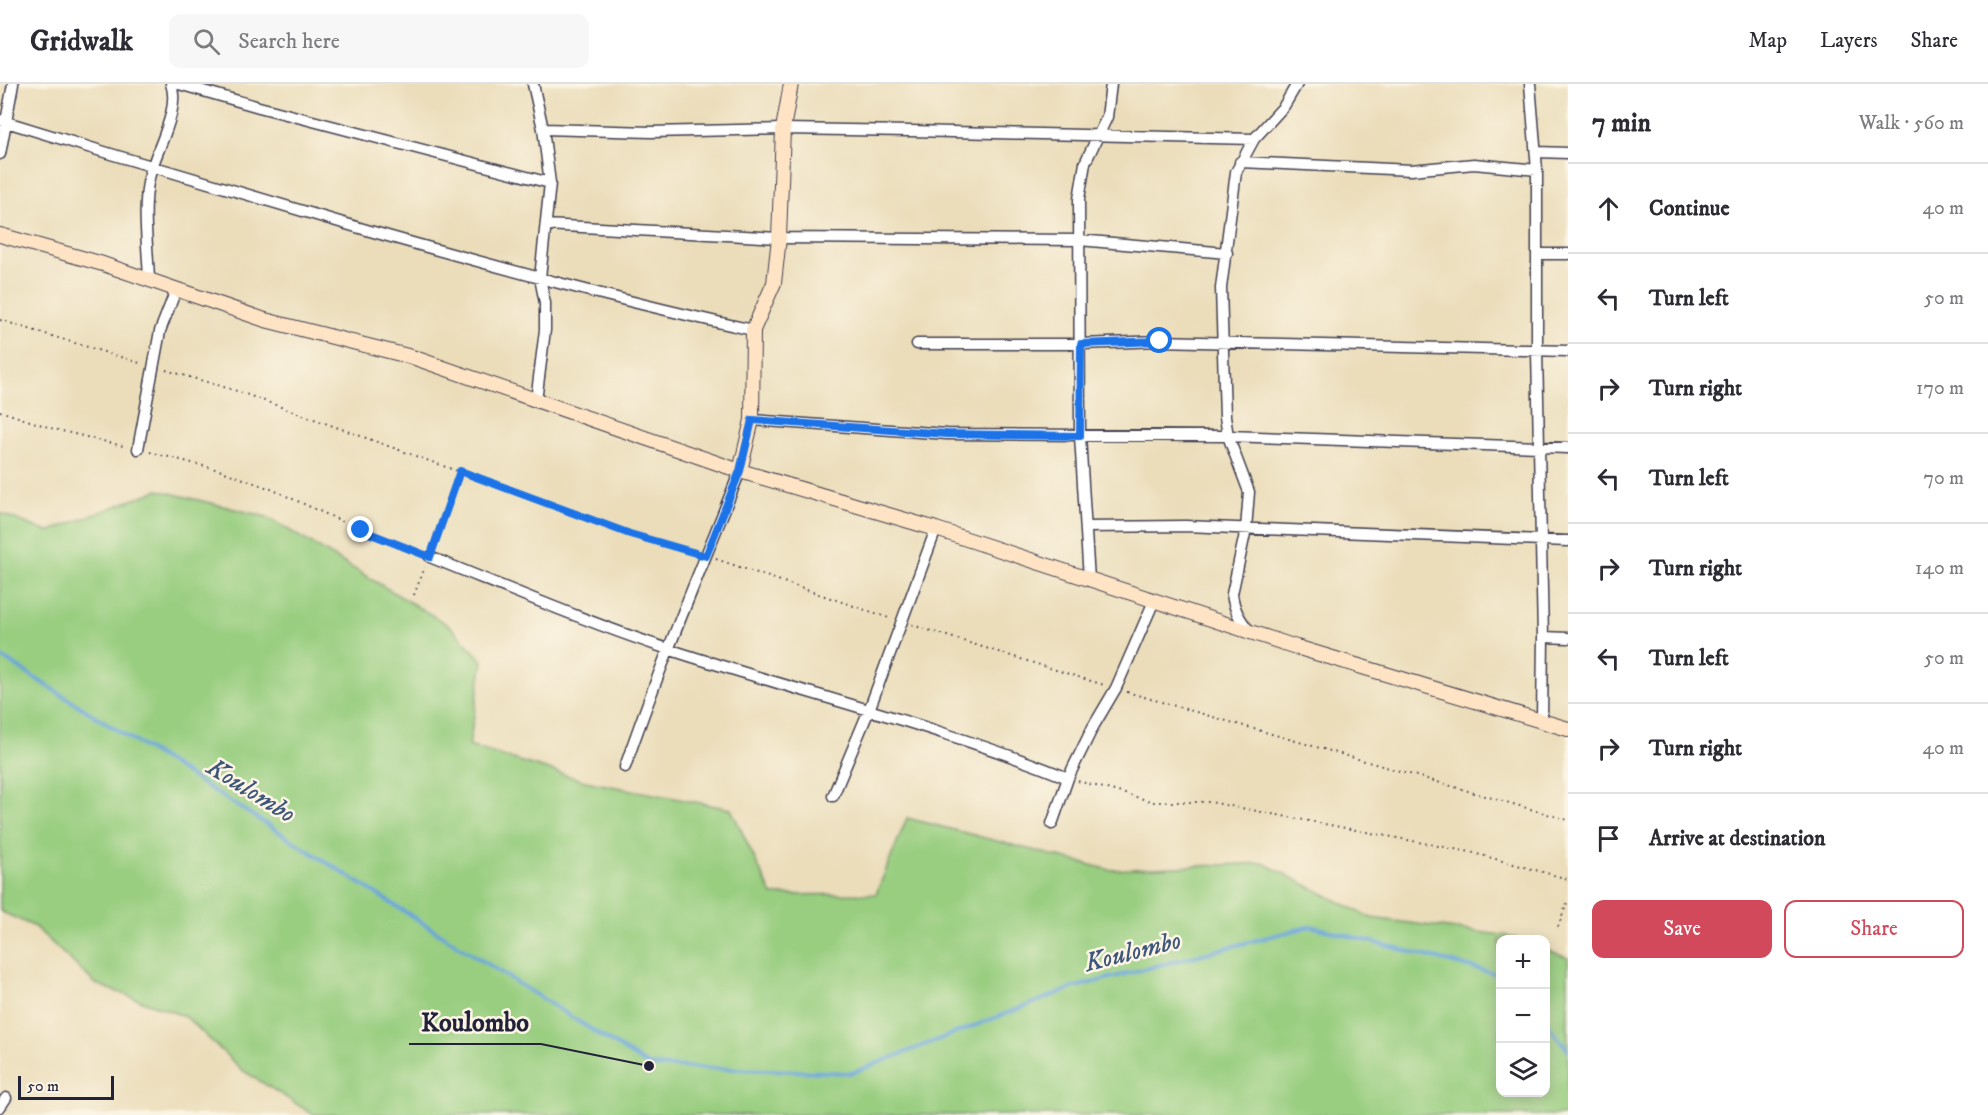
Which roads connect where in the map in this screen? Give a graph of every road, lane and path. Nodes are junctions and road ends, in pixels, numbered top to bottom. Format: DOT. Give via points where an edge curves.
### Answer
graph roads {
  1 [pos="13,84"];
  2 [pos="171,84"];
  3 [pos="179,84"];
  4 [pos="533,84"];
  5 [pos="791,84"];
  6 [pos="1111,84"];
  7 [pos="1297,84"];
  8 [pos="1530,84"];
  9 [pos="3,121"];
  10 [pos="543,129"];
  11 [pos="783,129"];
  12 [pos="1098,135"];
  13 [pos="1254,139"];
  14 [pos="1536,152"];
  15 [pos="1568,153"];
  16 [pos="0,154"];
  17 [pos="1240,162"];
  18 [pos="152,168"];
  19 [pos="1537,170"];
  20 [pos="550,183"];
  21 [pos="546,225"];
  22 [pos="0,235"];
  23 [pos="779,238"];
  24 [pos="1078,240"];
  25 [pos="1227,253"];
  26 [pos="1537,254"];
  27 [pos="1568,254"];
  28 [pos="540,278"];
  29 [pos="149,280"];
  30 [pos="176,290"];
  31 [pos="0,320"];
  32 [pos="753,330"];
  33 [pos="1223,343"];
  34 [pos="917,344"];
  35 [pos="1081,344"];
  36 [pos="1537,351"];
  37 [pos="1568,351"];
  38 [pos="153,367"];
  39 [pos="536,401"];
  40 [pos="0,411"];
  41 [pos="752,420"];
  42 [pos="1080,436"];
  43 [pos="1228,436"];
  44 [pos="1539,448"];
  45 [pos="1568,448"];
  46 [pos="138,449"];
  47 [pos="460,471"];
  48 [pos="740,471"];
  49 [pos="1086,527"];
  50 [pos="936,529"];
  51 [pos="1246,529"];
  52 [pos="1540,541"];
  53 [pos="1568,542"];
  54 [pos="706,556"];
  55 [pos="430,557"];
  56 [pos="1089,580"];
  57 [pos="414,596"];
  58 [pos="1154,601"];
  59 [pos="902,622"];
  60 [pos="1250,632"];
  61 [pos="1543,637"];
  62 [pos="1568,638"];
  63 [pos="668,649"];
  64 [pos="1116,688"];
  65 [pos="869,710"];
  66 [pos="1542,720"];
  67 [pos="1568,729"];
  68 [pos="625,767"];
  69 [pos="1068,778"];
  70 [pos="833,796"];
  71 [pos="1568,820"];
  72 [pos="1052,824"];
  73 [pos="1568,879"];
  74 [pos="1568,900"];
  75 [pos="1558,927"];
  1 -- 9 [label="street"];
  2 -- 18 [label="street" via="174,104"];
  3 -- 20 [label="street"];
  4 -- 10 [label="street"];
  5 -- 11 [label="street"];
  6 -- 12 [label="street" via="1107,117"];
  7 -- 13 [label="street" via="1284,106"];
  8 -- 14 [label="street"];
  9 -- 16 [label="street"];
  9 -- 18 [label="street"];
  10 -- 11 [label="street"];
  10 -- 20 [label="street"];
  11 -- 12 [label="street"];
  11 -- 23 [label="street"];
  12 -- 13 [label="street"];
  12 -- 24 [label="street" via="1085,163 1078,199"];
  13 -- 17 [label="street"];
  14 -- 15 [label="street"];
  14 -- 19 [label="street"];
  17 -- 19 [label="street" via="1411,170 1474,164"];
  17 -- 25 [label="street" via="1233,187"];
  18 -- 28 [label="street"];
  18 -- 29 [label="street" via="147,210"];
  19 -- 26 [label="street"];
  20 -- 21 [label="street"];
  21 -- 23 [label="street"];
  21 -- 28 [label="street"];
  22 -- 29 [label="street"];
  23 -- 24 [label="street"];
  23 -- 32 [label="street" via="774,283"];
  24 -- 25 [label="street"];
  24 -- 35 [label="street"];
  25 -- 33 [label="street" via="1221,288"];
  26 -- 27 [label="street"];
  26 -- 36 [label="street"];
  28 -- 32 [label="street"];
  28 -- 39 [label="street" via="545,330"];
  29 -- 30 [label="street"];
  30 -- 38 [label="street" via="160,331"];
  30 -- 39 [label="street" via="265,320 412,357"];
  31 -- 38 [label="path"];
  32 -- 41 [label="street"];
  33 -- 35 [label="street"];
  33 -- 36 [label="street"];
  33 -- 43 [label="street"];
  34 -- 35 [label="street"];
  35 -- 42 [label="street"];
  36 -- 37 [label="street"];
  36 -- 44 [label="street"];
  38 -- 46 [label="street"];
  38 -- 47 [label="path" via="237,391"];
  39 -- 48 [label="street"];
  40 -- 46 [label="path" via="54,429"];
  41 -- 42 [label="street" via="947,434"];
  41 -- 48 [label="street"];
  42 -- 43 [label="street"];
  42 -- 49 [label="street"];
  43 -- 44 [label="street"];
  43 -- 51 [label="street" via="1249,492"];
  44 -- 45 [label="street"];
  44 -- 52 [label="street"];
  46 -- 55 [label="path" via="219,470 271,489"];
  47 -- 54 [label="path" via="630,534"];
  47 -- 55 [label="path"];
  48 -- 50 [label="street"];
  48 -- 54 [label="street"];
  49 -- 51 [label="street"];
  49 -- 56 [label="street"];
  50 -- 56 [label="street"];
  50 -- 59 [label="street"];
  51 -- 52 [label="street"];
  51 -- 60 [label="street" via="1232,594 1233,606"];
  52 -- 53 [label="street"];
  52 -- 61 [label="street"];
  54 -- 59 [label="path"];
  54 -- 63 [label="street"];
  55 -- 57 [label="path"];
  55 -- 63 [label="street"];
  56 -- 58 [label="street"];
  58 -- 60 [label="street"];
  58 -- 64 [label="street"];
  59 -- 64 [label="path"];
  59 -- 65 [label="street"];
  60 -- 66 [label="street"];
  61 -- 62 [label="street"];
  61 -- 66 [label="street"];
  63 -- 65 [label="street"];
  63 -- 68 [label="street"];
  64 -- 69 [label="street"];
  64 -- 71 [label="path"];
  65 -- 69 [label="street"];
  65 -- 70 [label="street"];
  66 -- 67 [label="street"];
  69 -- 72 [label="street"];
  69 -- 73 [label="path" via="1154,802 1210,802 1470,852"];
  74 -- 75 [label="path"];
}
